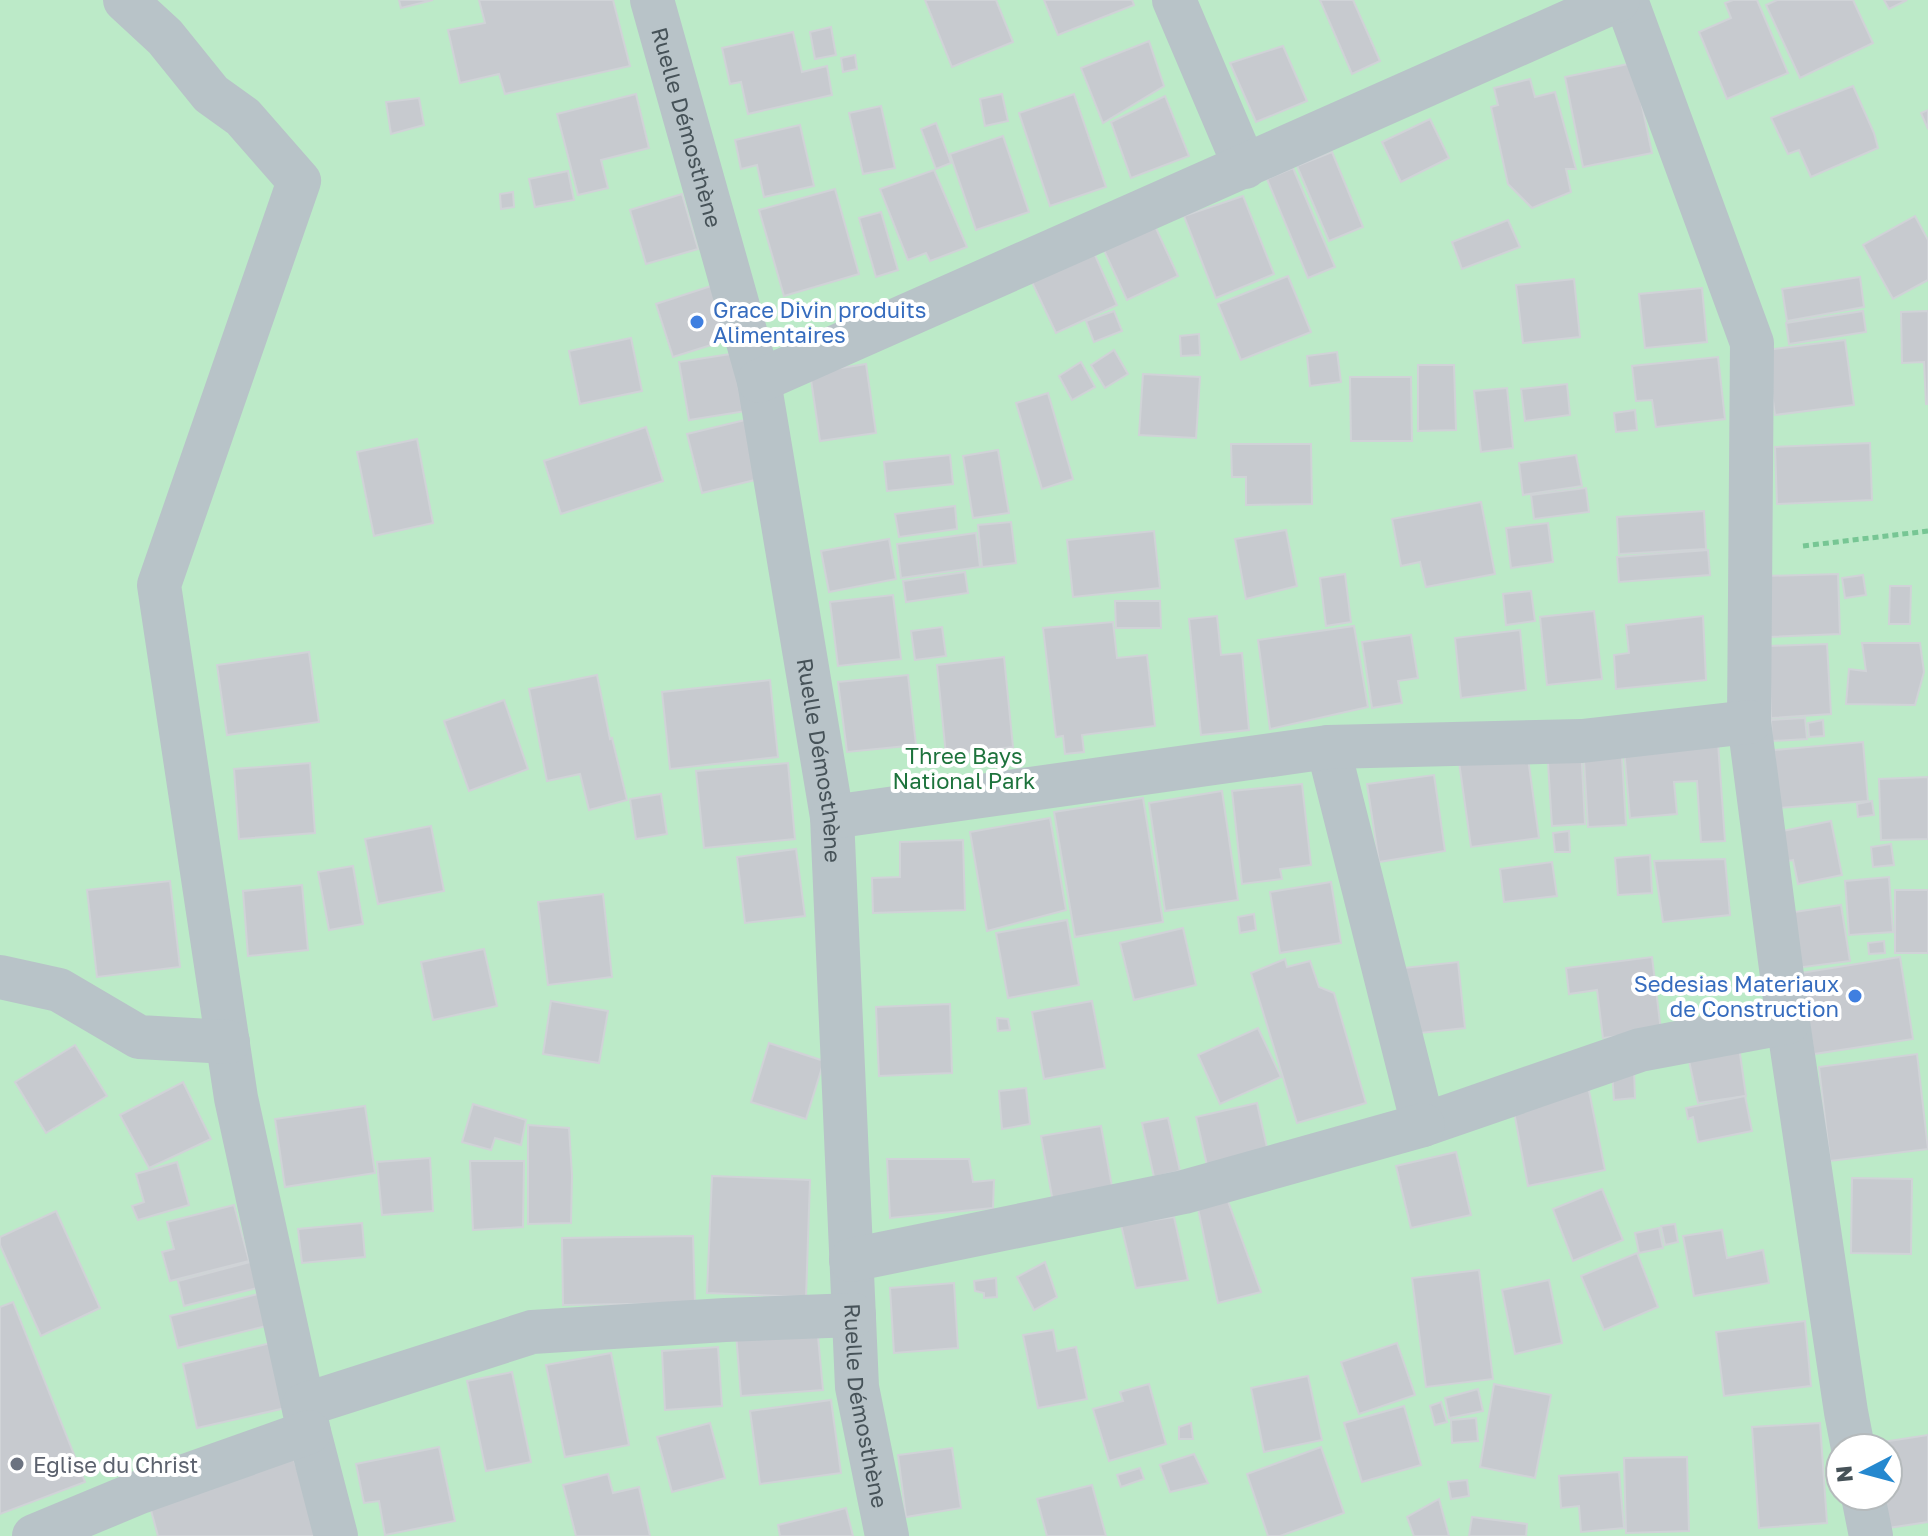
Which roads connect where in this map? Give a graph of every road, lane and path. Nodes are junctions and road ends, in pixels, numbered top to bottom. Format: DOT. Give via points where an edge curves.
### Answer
graph roads {
  1 [pos="125,0"];
  2 [pos="652,0"];
  3 [pos="1174,0"];
  4 [pos="1618,0"];
  5 [pos="1626,0"];
  6 [pos="1245,167"];
  7 [pos="759,381"];
  8 [pos="1928,531"];
  9 [pos="1750,552"];
  10 [pos="1749,722"];
  11 [pos="1328,747"];
  12 [pos="832,817"];
  13 [pos="0,977"];
  14 [pos="1788,1022"];
  15 [pos="228,1042"];
  16 [pos="1423,1125"];
  17 [pos="851,1260"];
  18 [pos="854,1315"];
  19 [pos="306,1418"];
  20 [pos="1850,1432"];
  21 [pos="1866,1512"];
  22 [pos="34,1536"];
  23 [pos="336,1536"];
  24 [pos="887,1536"];
  25 [pos="1871,1536"];
  1 -- 15 [label="street" via="299,181 159,585"];
  2 -- 7 [label="street, Ruelle Démosthène"];
  3 -- 6 [label="street"];
  4 -- 6 [label="street"];
  5 -- 9 [label="street" via="1752,343"];
  6 -- 7 [label="street"];
  7 -- 12 [label="street, Ruelle Démosthène"];
  8 -- 9 [label="path"];
  9 -- 10 [label="street"];
  10 -- 11 [label="street" via="1582,741"];
  10 -- 14 [label="street"];
  11 -- 12 [label="street"];
  11 -- 16 [label="street"];
  12 -- 17 [label="street, Ruelle Démosthène"];
  13 -- 15 [label="street" via="59,990 139,1037"];
  14 -- 16 [label="street" via="1640,1050"];
  14 -- 20 [label="street"];
  15 -- 19 [label="street"];
  16 -- 17 [label="street" via="1184,1192"];
  17 -- 18 [label="street, Ruelle Démosthène"];
  18 -- 19 [label="street" via="532,1332"];
  18 -- 24 [label="street, Ruelle Démosthène" via="857,1387"];
  19 -- 22 [label="street"];
  19 -- 23 [label="street"];
  21 -- 25 [label="street"];
}
